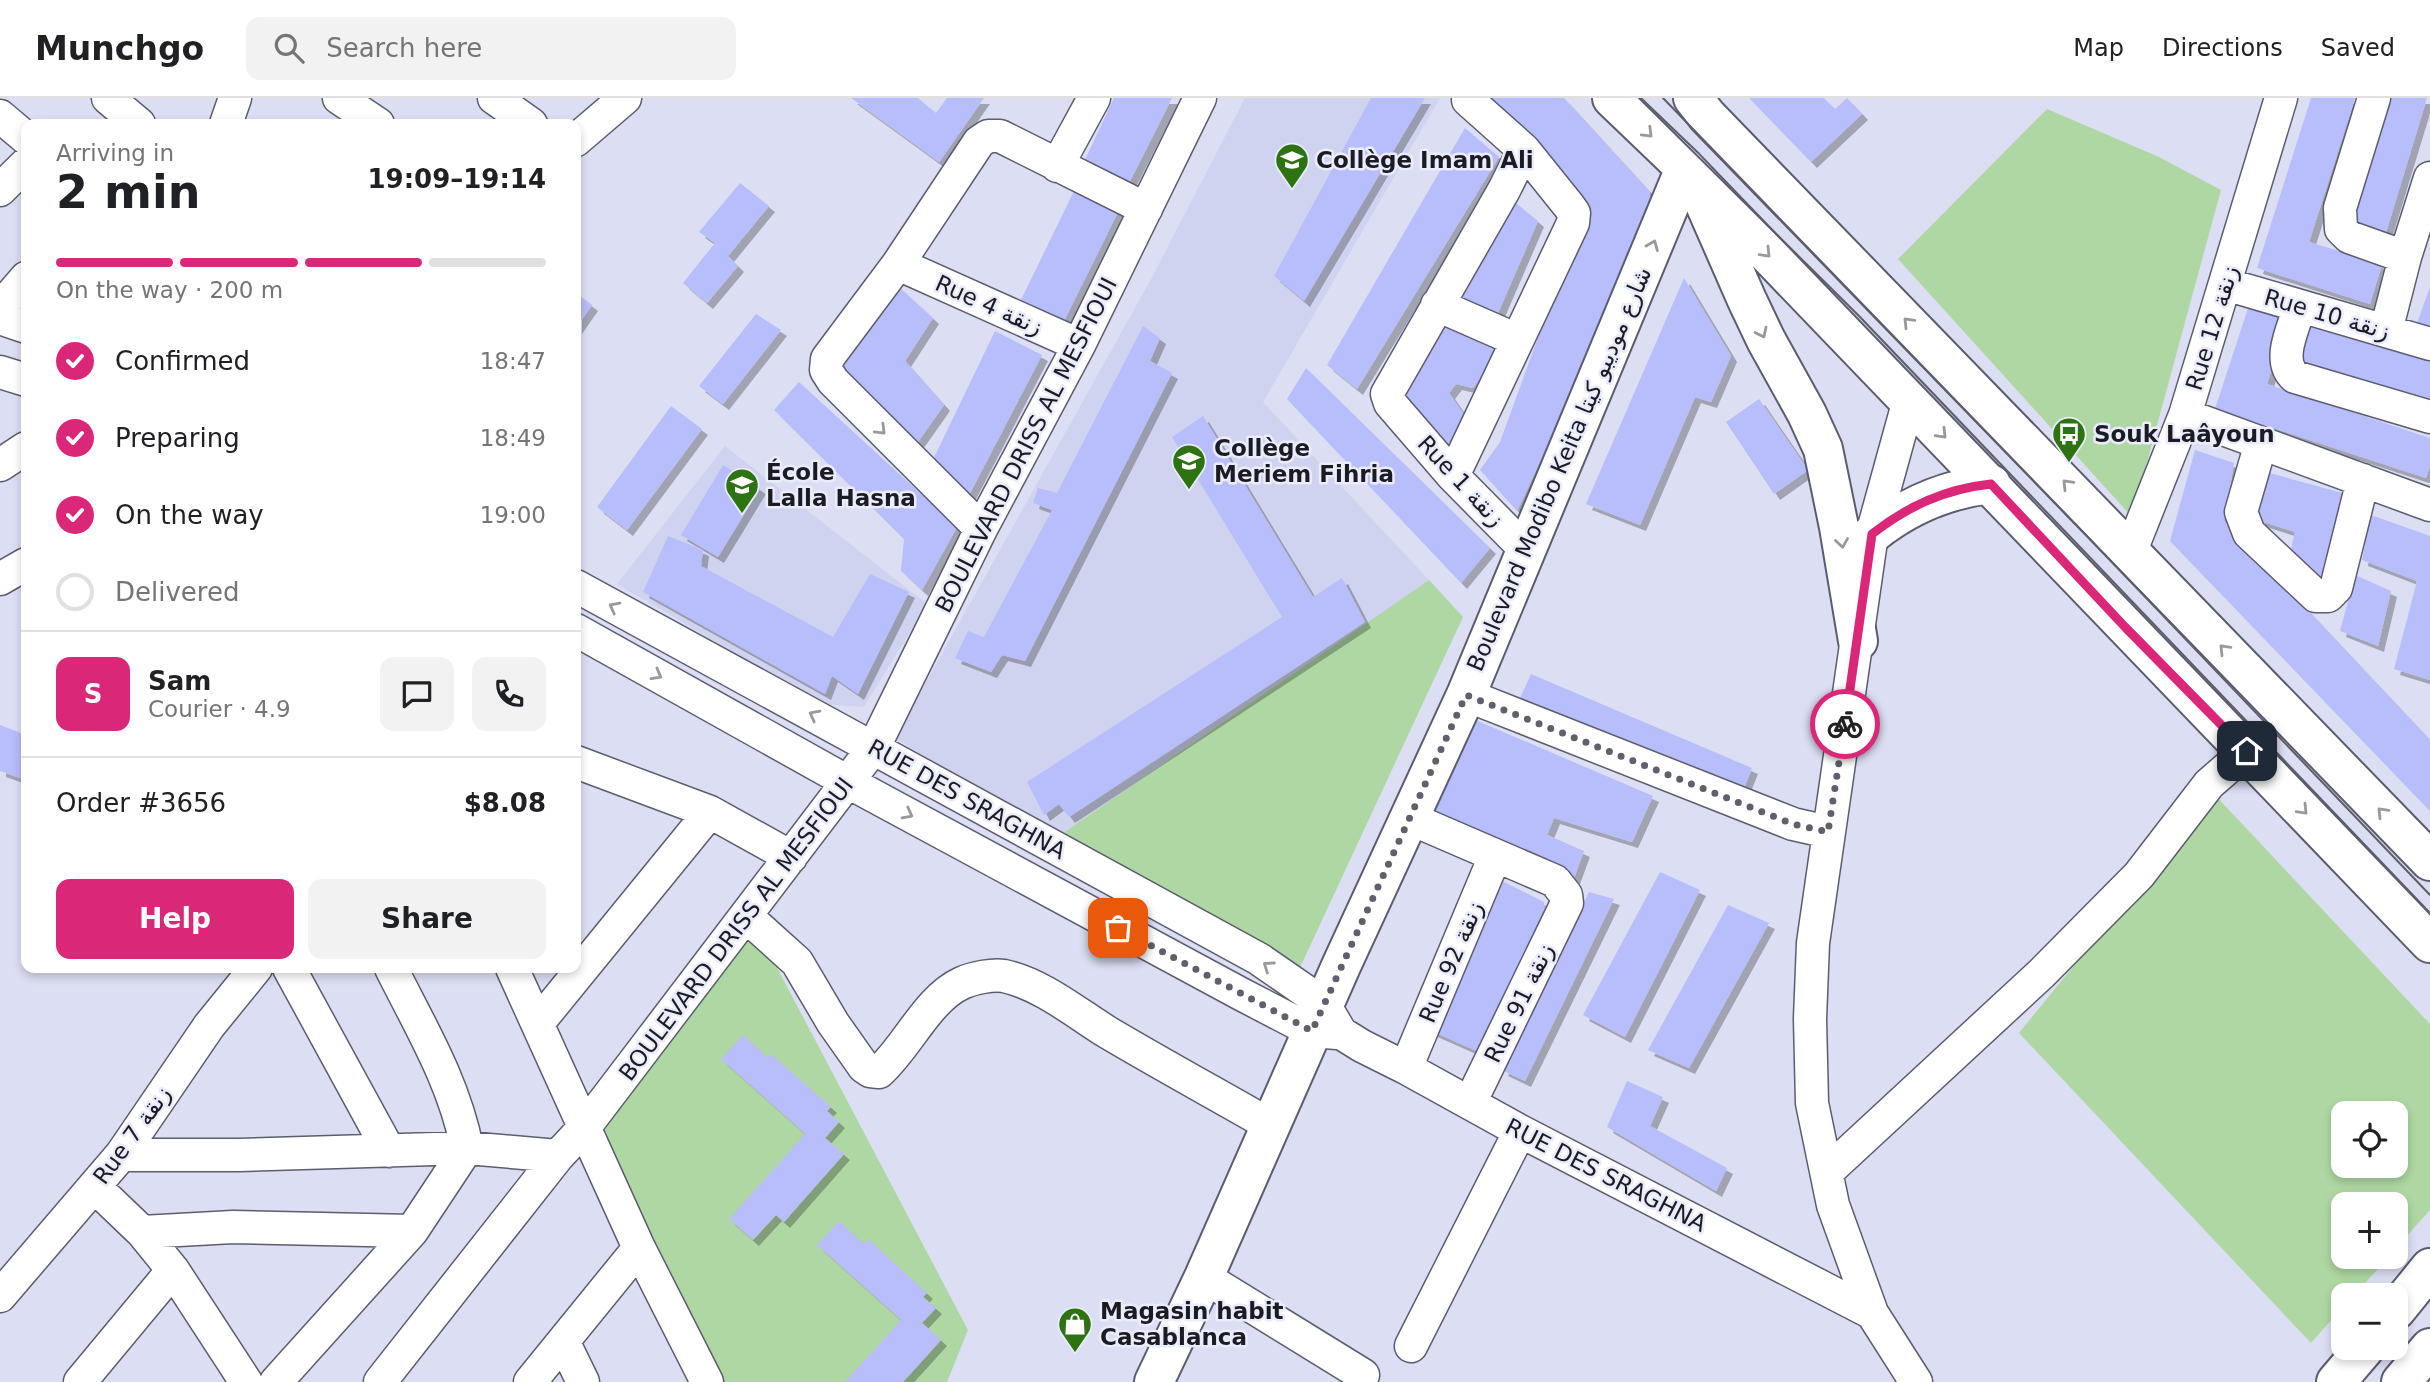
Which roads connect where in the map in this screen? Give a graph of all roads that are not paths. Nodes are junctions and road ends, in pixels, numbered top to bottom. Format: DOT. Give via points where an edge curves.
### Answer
graph roads {
  1 [pos="108,98"];
  2 [pos="339,98"];
  3 [pos="494,98"];
  4 [pos="625,98"];
  5 [pos="1094,98"];
  6 [pos="1200,98"];
  7 [pos="1612,98"];
  8 [pos="1693,98"];
  9 [pos="2281,98"];
  10 [pos="2374,98"];
  11 [pos="1468,100"];
  12 [pos="0,116"];
  13 [pos="133,119"];
  14 [pos="370,119"];
  15 [pos="524,119"];
  16 [pos="21,134"];
  17 [pos="581,136"];
  18 [pos="1524,150"];
  19 [pos="1057,166"];
  20 [pos="21,169"];
  21 [pos="1690,174"];
  22 [pos="2429,187"];
  23 [pos="0,190"];
  24 [pos="1146,209"];
  25 [pos="2405,257"];
  26 [pos="898,264"];
  27 [pos="21,284"];
  28 [pos="2225,284"];
  29 [pos="1437,305"];
  30 [pos="2300,306"];
  31 [pos="0,308"];
  32 [pos="0,318"];
  33 [pos="21,325"];
  34 [pos="2386,331"];
  35 [pos="1517,340"];
  36 [pos="2430,344"];
  37 [pos="1079,345"];
  38 [pos="0,372"];
  39 [pos="21,378"];
  40 [pos="1909,400"];
  41 [pos="2185,415"];
  42 [pos="2430,417"];
  43 [pos="2260,443"];
  44 [pos="21,451"];
  45 [pos="0,465"];
  46 [pos="1453,476"];
  47 [pos="2363,480"];
  48 [pos="1991,484"];
  49 [pos="2429,502"];
  50 [pos="981,529"];
  51 [pos="1872,534"];
  52 [pos="1526,550"];
  53 [pos="2130,553"];
  54 [pos="21,567"];
  55 [pos="0,579"];
  56 [pos="581,589"];
  57 [pos="1858,641"];
  58 [pos="581,643"];
  59 [pos="1466,695"];
  60 [pos="874,747"];
  61 [pos="2247,751"];
  62 [pos="581,764"];
  63 [pos="848,782"];
  64 [pos="710,812"];
  65 [pos="1409,818"];
  66 [pos="1828,832"];
  67 [pos="1495,856"];
  68 [pos="791,857"];
  69 [pos="2430,861"];
  70 [pos="746,916"];
  71 [pos="2430,943"];
  72 [pos="581,970"];
  73 [pos="252,973"];
  74 [pos="292,973"];
  75 [pos="394,973"];
  76 [pos="514,973"];
  77 [pos="579,973"];
  78 [pos="538,1023"];
  79 [pos="1326,1023"];
  80 [pos="1406,1068"];
  81 [pos="1470,1104"];
  82 [pos="1270,1125"];
  83 [pos="584,1128"];
  84 [pos="1520,1131"];
  85 [pos="467,1148"];
  86 [pos="390,1151"];
  87 [pos="121,1155"];
  88 [pos="558,1156"];
  89 [pos="1827,1172"];
  90 [pos="95,1187"];
  91 [pos="412,1231"];
  92 [pos="142,1232"];
  93 [pos="639,1248"];
  94 [pos="2430,1268"];
  95 [pos="173,1270"];
  96 [pos="1204,1277"];
  97 [pos="2408,1295"];
  98 [pos="0,1296"];
  99 [pos="1872,1313"];
  100 [pos="564,1343"];
  101 [pos="1411,1346"];
  102 [pos="2430,1348"];
  103 [pos="2355,1360"];
  104 [pos="1363,1376"];
  105 [pos="91,1377"];
  106 [pos="246,1382"];
  107 [pos="276,1382"];
  108 [pos="380,1382"];
  109 [pos="530,1382"];
  110 [pos="583,1382"];
  111 [pos="707,1382"];
  112 [pos="1154,1382"];
  113 [pos="1916,1382"];
  114 [pos="2336,1382"];
  115 [pos="2401,1382"];
  1 -- 13 [label="street"];
  2 -- 14 [label="street"];
  3 -- 15 [label="street"];
  4 -- 17 [label="street"];
  5 -- 19 [label="street"];
  6 -- 24 [label="street, BOULEVARD DRISS AL MESFIOUI"];
  7 -- 21 [label="main road, one-way"];
  53 -- 8 [label="main road, one-way"];
  9 -- 28 [label="street, Rue 12 زنقة"];
  10 -- 25 [label="street" via="2340,208 2341,229 2349,237"];
  11 -- 18 [label="street"];
  12 -- 16 [label="street"];
  18 -- 29 [label="street"];
  18 -- 35 [label="street" via="1574,213"];
  19 -- 24 [label="street"];
  19 -- 26 [label="street" via="1000,136 988,136 979,142"];
  20 -- 23 [label="street"];
  21 -- 40 [label="main road, one-way"];
  52 -- 21 [label="main road, Boulevard Modibo Keita شارع موديبو كيتا, one-way"];
  21 -- 57 [label="main road, one-way" via="1746,300 1823,449"];
  22 -- 25 [label="street"];
  24 -- 37 [label="street, BOULEVARD DRISS AL MESFIOUI"];
  25 -- 34 [label="street"];
  26 -- 37 [label="street, Rue 4 زنقة"];
  26 -- 50 [label="street, one-way" via="827,359 826,370"];
  27 -- 31 [label="street"];
  28 -- 30 [label="street, Rue 10 زنقة"];
  28 -- 41 [label="street, Rue 12 زنقة"];
  29 -- 35 [label="street"];
  29 -- 46 [label="street, Rue 1 زنقة" via="1389,387 1387,399"];
  30 -- 34 [label="street, Rue 10 زنقة"];
  30 -- 42 [label="street" via="2285,358 2295,377"];
  32 -- 33 [label="street"];
  34 -- 36 [label="street, Rue 10 زنقة"];
  35 -- 46 [label="street"];
  37 -- 50 [label="street, BOULEVARD DRISS AL MESFIOUI"];
  38 -- 39 [label="street"];
  40 -- 48 [label="main road, one-way"];
  40 -- 51 [label="street"];
  41 -- 43 [label="street"];
  41 -- 53 [label="street, Rue 12 زنقة"];
  43 -- 47 [label="street"];
  43 -- 47 [label="street" via="2241,512 2243,521 2249,533 2316,596 2328,596 2336,588"];
  44 -- 45 [label="street"];
  46 -- 52 [label="street, Rue 1 زنقة"];
  47 -- 49 [label="street"];
  48 -- 51 [label="main road" via="1928,499"];
  48 -- 61 [label="main road"];
  50 -- 60 [label="street, BOULEVARD DRISS AL MESFIOUI"];
  51 -- 57 [label="street"];
  52 -- 59 [label="main road, Boulevard Modibo Keita شارع موديبو كيتا"];
  69 -- 53 [label="main road, one-way"];
  54 -- 55 [label="street"];
  60 -- 56 [label="street, RUE DES SRAGHNA, one-way"];
  57 -- 66 [label="street"];
  58 -- 63 [label="street, RUE DES SRAGHNA, one-way"];
  59 -- 65 [label="main road, Boulevard Modibo Keita شارع موديبو كيتا"];
  59 -- 66 [label="street" via="1793,824"];
  60 -- 63 [label="street, BOULEVARD DRISS AL MESFIOUI"];
  79 -- 60 [label="street, RUE DES SRAGHNA, one-way" via="1259,959"];
  61 -- 71 [label="main road, one-way"];
  61 -- 89 [label="street" via="2209,784 2139,875 2042,973"];
  62 -- 64 [label="street"];
  63 -- 68 [label="street, BOULEVARD DRISS AL MESFIOUI"];
  63 -- 79 [label="street, RUE DES SRAGHNA, one-way"];
  64 -- 68 [label="street"];
  64 -- 72 [label="street"];
  65 -- 67 [label="street"];
  65 -- 79 [label="main road, Boulevard Modibo Keita شارع موديبو كيتا"];
  66 -- 89 [label="street" via="1813,943 1810,1019 1812,1102"];
  67 -- 80 [label="street, Rue 92 زنقة"];
  67 -- 81 [label="street, Rue 91 زنقة" via="1555,881 1567,903"];
  68 -- 70 [label="street, BOULEVARD DRISS AL MESFIOUI"];
  70 -- 82 [label="street" via="797,962 833,1023 870,1071 879,1072 899,1053 948,991 965,981 1001,975 1030,984"];
  70 -- 83 [label="street, BOULEVARD DRISS AL MESFIOUI"];
  73 -- 87 [label="street, Rue 7 زنقة" via="209,1026"];
  74 -- 86 [label="street"];
  75 -- 85 [label="street" via="447,1079"];
  76 -- 78 [label="street"];
  77 -- 78 [label="street"];
  78 -- 83 [label="street"];
  79 -- 80 [label="street, RUE DES SRAGHNA"];
  79 -- 82 [label="main road, Boulevard Modibo Keita شارع موديبو كيتا"];
  80 -- 81 [label="street, RUE DES SRAGHNA"];
  81 -- 84 [label="street, RUE DES SRAGHNA"];
  82 -- 96 [label="main road, Boulevard Modibo Keita شارع موديبو كيتا"];
  83 -- 88 [label="street, BOULEVARD DRISS AL MESFIOUI"];
  83 -- 93 [label="street"];
  84 -- 99 [label="street, RUE DES SRAGHNA"];
  84 -- 101 [label="street"];
  85 -- 86 [label="street"];
  85 -- 88 [label="street"];
  85 -- 91 [label="street"];
  86 -- 87 [label="street"];
  87 -- 90 [label="street, Rue 7 زنقة"];
  88 -- 108 [label="street, BOULEVARD DRISS AL MESFIOUI"];
  89 -- 99 [label="street" via="1833,1205"];
  90 -- 92 [label="street"];
  90 -- 98 [label="street, Rue 7 زنقة"];
  91 -- 92 [label="street" via="233,1227"];
  91 -- 107 [label="street"];
  92 -- 95 [label="street"];
  93 -- 100 [label="street"];
  93 -- 111 [label="street"];
  94 -- 97 [label="main road"];
  95 -- 105 [label="street"];
  95 -- 106 [label="street"];
  96 -- 104 [label="street"];
  96 -- 112 [label="main road, Boulevard Modibo Keita شارع موديبو كيتا"];
  99 -- 113 [label="street"];
  100 -- 109 [label="street"];
  100 -- 110 [label="street"];
  102 -- 115 [label="main road"];
  103 -- 114 [label="main road"];
}
